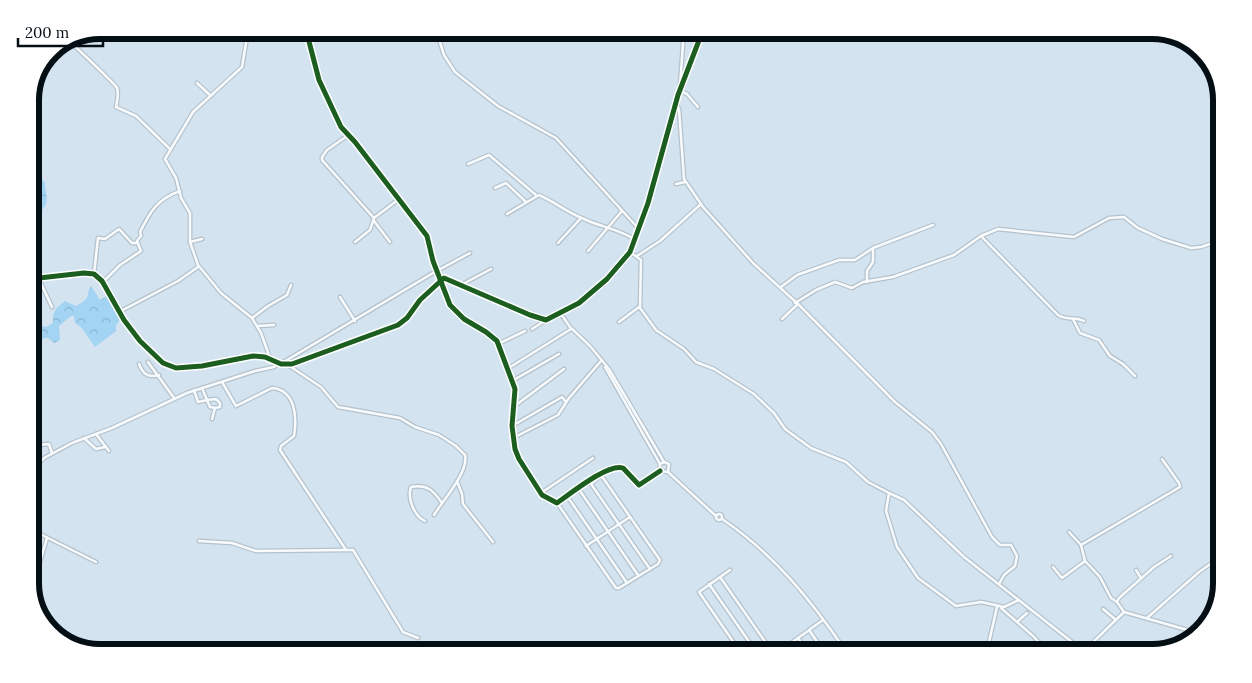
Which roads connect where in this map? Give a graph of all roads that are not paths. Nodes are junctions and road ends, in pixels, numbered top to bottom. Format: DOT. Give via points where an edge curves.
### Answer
graph roads {
  1 [pos="247,39"];
  2 [pos="308,39"];
  3 [pos="439,39"];
  4 [pos="683,39"];
  5 [pos="699,39"];
  6 [pos="73,45"];
  7 [pos="197,83"];
  8 [pos="680,90"];
  9 [pos="211,96"];
  10 [pos="676,103"];
  11 [pos="698,107"];
  12 [pos="347,136"];
  13 [pos="170,149"];
  14 [pos="468,164"];
  15 [pos="685,182"];
  16 [pos="676,184"];
  17 [pos="495,188"];
  18 [pos="180,191"];
  19 [pos="536,195"];
  20 [pos="400,199"];
  21 [pos="526,202"];
  22 [pos="701,204"];
  23 [pos="622,210"];
  24 [pos="506,214"];
  25 [pos="581,218"];
  26 [pos="374,219"];
  27 [pos="933,225"];
  28 [pos="638,228"];
  29 [pos="608,229"];
  30 [pos="981,236"];
  31 [pos="202,239"];
  32 [pos="634,239"];
  33 [pos="190,242"];
  34 [pos="355,242"];
  35 [pos="390,242"];
  36 [pos="138,243"];
  37 [pos="1213,243"];
  38 [pos="558,244"];
  39 [pos="873,248"];
  40 [pos="588,251"];
  41 [pos="630,252"];
  42 [pos="470,253"];
  43 [pos="637,256"];
  44 [pos="199,266"];
  45 [pos="491,269"];
  46 [pos="437,270"];
  47 [pos="94,274"];
  48 [pos="39,277"];
  49 [pos="39,280"];
  50 [pos="441,280"];
  51 [pos="103,282"];
  52 [pos="867,282"];
  53 [pos="291,285"];
  54 [pos="460,286"];
  55 [pos="781,287"];
  56 [pos="340,297"];
  57 [pos="797,304"];
  58 [pos="640,306"];
  59 [pos="52,308"];
  60 [pos="119,312"];
  61 [pos="561,314"];
  62 [pos="252,318"];
  63 [pos="782,319"];
  64 [pos="1073,319"];
  65 [pos="546,320"];
  66 [pos="355,321"];
  67 [pos="1084,321"];
  68 [pos="618,322"];
  69 [pos="274,325"];
  70 [pos="257,326"];
  71 [pos="532,329"];
  72 [pos="571,329"];
  73 [pos="524,331"];
  74 [pos="498,344"];
  75 [pos="559,354"];
  76 [pos="270,358"];
  77 [pos="601,361"];
  78 [pos="148,362"];
  79 [pos="280,363"];
  80 [pos="139,364"];
  81 [pos="288,365"];
  82 [pos="507,369"];
  83 [pos="564,369"];
  84 [pos="159,375"];
  85 [pos="1134,376"];
  86 [pos="512,381"];
  87 [pos="222,382"];
  88 [pos="202,388"];
  89 [pos="194,390"];
  90 [pos="174,398"];
  91 [pos="207,400"];
  92 [pos="566,402"];
  93 [pos="514,406"];
  94 [pos="215,408"];
  95 [pos="212,419"];
  96 [pos="512,426"];
  97 [pos="96,434"];
  98 [pos="84,438"];
  99 [pos="513,438"];
  100 [pos="39,445"];
  101 [pos="105,447"];
  102 [pos="109,451"];
  103 [pos="52,453"];
  104 [pos="593,458"];
  105 [pos="1162,459"];
  106 [pos="39,463"];
  107 [pos="662,463"];
  108 [pos="660,471"];
  109 [pos="668,472"];
  110 [pos="600,474"];
  111 [pos="457,481"];
  112 [pos="578,488"];
  113 [pos="541,493"];
  114 [pos="889,493"];
  115 [pos="567,496"];
  116 [pos="442,503"];
  117 [pos="557,503"];
  118 [pos="434,515"];
  119 [pos="630,517"];
  120 [pos="425,521"];
  121 [pos="619,524"];
  122 [pos="608,532"];
  123 [pos="1070,532"];
  124 [pos="39,536"];
  125 [pos="47,538"];
  126 [pos="596,540"];
  127 [pos="199,541"];
  128 [pos="493,542"];
  129 [pos="1081,545"];
  130 [pos="586,546"];
  131 [pos="346,550"];
  132 [pos="1172,556"];
  133 [pos="1085,561"];
  134 [pos="96,562"];
  135 [pos="1213,562"];
  136 [pos="39,566"];
  137 [pos="1053,567"];
  138 [pos="650,569"];
  139 [pos="730,570"];
  140 [pos="1136,570"];
  141 [pos="638,575"];
  142 [pos="720,577"];
  143 [pos="1141,578"];
  144 [pos="627,582"];
  145 [pos="709,584"];
  146 [pos="999,584"];
  147 [pos="1019,600"];
  148 [pos="1117,602"];
  149 [pos="999,607"];
  150 [pos="1103,609"];
  151 [pos="1124,612"];
  152 [pos="1026,613"];
  153 [pos="1147,618"];
  154 [pos="823,620"];
  155 [pos="1116,620"];
  156 [pos="1018,622"];
  157 [pos="809,630"];
  158 [pos="1190,631"];
  159 [pos="418,638"];
  160 [pos="798,638"];
  161 [pos="989,642"];
  162 [pos="735,644"];
  163 [pos="751,644"];
  164 [pos="768,644"];
  165 [pos="789,644"];
  166 [pos="802,644"];
  167 [pos="819,644"];
  168 [pos="840,644"];
  169 [pos="1040,644"];
  170 [pos="1076,644"];
  171 [pos="1094,644"];
  1 -- 9 [label="street" via="242,67"];
  2 -- 12 [label="street" via="325,97"];
  3 -- 23 [label="street" via="455,72 498,106 556,138"];
  4 -- 8 [label="street"];
  5 -- 8 [label="street"];
  6 -- 13 [label="street" via="115,82 118,94 116,108 136,116"];
  7 -- 9 [label="street"];
  8 -- 10 [label="street"];
  8 -- 11 [label="street"];
  9 -- 13 [label="street" via="193,112"];
  10 -- 15 [label="street"];
  10 -- 28 [label="street"];
  12 -- 20 [label="street"];
  12 -- 26 [label="street" via="327,150 322,160"];
  13 -- 18 [label="street" via="165,158"];
  14 -- 19 [label="street" via="489,155"];
  15 -- 16 [label="street"];
  15 -- 22 [label="street"];
  17 -- 21 [label="street" via="506,183"];
  18 -- 33 [label="street" via="190,213"];
  18 -- 36 [label="street" via="166,197 148,214"];
  19 -- 21 [label="street"];
  19 -- 25 [label="street"];
  20 -- 26 [label="street"];
  20 -- 46 [label="street" via="427,236"];
  21 -- 24 [label="street"];
  22 -- 43 [label="street" via="660,241"];
  22 -- 55 [label="street" via="753,263"];
  23 -- 28 [label="street"];
  23 -- 29 [label="street"];
  25 -- 29 [label="street"];
  25 -- 38 [label="street"];
  26 -- 34 [label="street" via="370,230"];
  26 -- 35 [label="street"];
  27 -- 39 [label="street"];
  28 -- 32 [label="street"];
  29 -- 32 [label="street" via="620,230"];
  29 -- 40 [label="street"];
  30 -- 37 [label="street" via="1002,230 1074,237 1104,220 1124,217 1138,228 1191,248"];
  30 -- 52 [label="street" via="954,255 893,278"];
  30 -- 64 [label="street" via="1058,315"];
  31 -- 33 [label="street"];
  32 -- 41 [label="street"];
  33 -- 44 [label="street"];
  36 -- 47 [label="street" via="132,243 119,229 105,239 98,238"];
  36 -- 51 [label="street" via="141,251"];
  39 -- 52 [label="street" via="873,262 866,271"];
  39 -- 55 [label="street" via="855,260 839,260 797,275"];
  41 -- 43 [label="street"];
  41 -- 61 [label="street" via="607,279"];
  42 -- 46 [label="street"];
  43 -- 58 [label="street" via="641,260"];
  44 -- 60 [label="street" via="171,285"];
  44 -- 62 [label="street" via="221,293"];
  45 -- 54 [label="street"];
  46 -- 50 [label="street"];
  46 -- 66 [label="street"];
  47 -- 48 [label="street"];
  47 -- 51 [label="street"];
  49 -- 59 [label="street"];
  50 -- 54 [label="street" via="446,278"];
  50 -- 74 [label="street" via="450,305 464,319 491,335"];
  50 -- 81 [label="street" via="398,325"];
  51 -- 60 [label="street"];
  52 -- 57 [label="street" via="848,288 835,282 816,290"];
  53 -- 62 [label="street" via="286,295"];
  54 -- 65 [label="street"];
  55 -- 57 [label="street"];
  56 -- 66 [label="street"];
  57 -- 63 [label="street"];
  57 -- 146 [label="street" via="941,444 992,537 1000,545 1012,546 1015,551 1015,566"];
  58 -- 68 [label="street"];
  58 -- 114 [label="street" via="662,336 684,349 696,362 714,369 754,394 788,432 811,448 846,462 868,482"];
  60 -- 76 [label="street" via="147,348 170,367 202,366 254,356"];
  61 -- 65 [label="street"];
  61 -- 72 [label="street"];
  62 -- 70 [label="street"];
  64 -- 67 [label="street"];
  64 -- 85 [label="street" via="1080,333 1099,340 1110,356"];
  65 -- 71 [label="street"];
  66 -- 79 [label="street"];
  69 -- 70 [label="street"];
  70 -- 76 [label="street"];
  72 -- 77 [label="street"];
  72 -- 82 [label="street"];
  73 -- 74 [label="street"];
  74 -- 82 [label="street"];
  75 -- 86 [label="street"];
  76 -- 79 [label="street"];
  77 -- 92 [label="street"];
  77 -- 107 [label="street"];
  78 -- 84 [label="street"];
  79 -- 81 [label="street"];
  79 -- 87 [label="street"];
  80 -- 84 [label="street" via="150,376"];
  81 -- 111 [label="street" via="321,388 338,407 390,415 439,434 466,458"];
  82 -- 86 [label="street"];
  83 -- 93 [label="street"];
  84 -- 90 [label="street"];
  86 -- 93 [label="street"];
  87 -- 88 [label="street"];
  87 -- 131 [label="street" via="236,406 272,388 287,395 296,413 296,428 292,439 279,448"];
  88 -- 89 [label="street"];
  88 -- 91 [label="street"];
  89 -- 90 [label="street"];
  89 -- 91 [label="street" via="198,402"];
  90 -- 97 [label="street"];
  91 -- 94 [label="street" via="210,407"];
  91 -- 94 [label="street" via="218,400 221,405"];
  92 -- 96 [label="street" via="562,397"];
  92 -- 99 [label="street" via="558,415"];
  93 -- 96 [label="street"];
  94 -- 95 [label="street"];
  96 -- 99 [label="street"];
  97 -- 98 [label="street"];
  97 -- 101 [label="street"];
  98 -- 101 [label="street" via="96,449"];
  98 -- 103 [label="street"];
  99 -- 113 [label="street" via="518,459"];
  100 -- 103 [label="street" via="49,444"];
  101 -- 102 [label="street"];
  103 -- 106 [label="street"];
  104 -- 113 [label="street"];
  105 -- 129 [label="street" via="1179,487"];
  107 -- 108 [label="street"];
  107 -- 109 [label="street" via="669,464"];
  108 -- 109 [label="street"];
  108 -- 110 [label="street" via="641,485 619,467"];
  109 -- 154 [label="street" via="716,516 720,515 761,548 800,588"];
  110 -- 112 [label="street"];
  110 -- 119 [label="street"];
  110 -- 121 [label="street" via="591,484"];
  111 -- 116 [label="street"];
  111 -- 128 [label="street" via="463,504"];
  112 -- 115 [label="street"];
  112 -- 122 [label="street"];
  113 -- 117 [label="street"];
  114 -- 146 [label="street" via="904,500 964,557"];
  114 -- 149 [label="street" via="886,511 892,533 897,547 918,578 954,605 982,602"];
  115 -- 117 [label="street"];
  115 -- 126 [label="street"];
  116 -- 118 [label="street"];
  116 -- 120 [label="street" via="426,486 411,487 410,503 420,519"];
  117 -- 130 [label="street"];
  119 -- 121 [label="street"];
  119 -- 138 [label="street" via="660,560"];
  121 -- 122 [label="street"];
  121 -- 138 [label="street"];
  122 -- 126 [label="street"];
  122 -- 141 [label="street"];
  123 -- 129 [label="street"];
  124 -- 125 [label="street"];
  125 -- 134 [label="street"];
  125 -- 136 [label="street"];
  126 -- 130 [label="street"];
  126 -- 144 [label="street"];
  127 -- 131 [label="street" via="232,543 249,551"];
  129 -- 133 [label="street"];
  130 -- 144 [label="street" via="616,588"];
  131 -- 159 [label="street" via="353,550 403,632"];
  132 -- 143 [label="street"];
  133 -- 137 [label="street" via="1062,578"];
  133 -- 148 [label="street"];
  135 -- 153 [label="street"];
  138 -- 141 [label="street"];
  139 -- 142 [label="street"];
  140 -- 143 [label="street"];
  141 -- 144 [label="street"];
  142 -- 145 [label="street"];
  142 -- 164 [label="street"];
  143 -- 148 [label="street"];
  145 -- 162 [label="street" via="699,592"];
  145 -- 163 [label="street"];
  146 -- 147 [label="street"];
  147 -- 149 [label="street"];
  147 -- 170 [label="street"];
  148 -- 151 [label="street"];
  149 -- 156 [label="street"];
  149 -- 161 [label="street"];
  150 -- 155 [label="street"];
  151 -- 153 [label="street"];
  151 -- 155 [label="street"];
  152 -- 156 [label="street"];
  153 -- 158 [label="street"];
  154 -- 157 [label="street"];
  154 -- 168 [label="street"];
  155 -- 171 [label="street"];
  156 -- 169 [label="street"];
  157 -- 160 [label="street"];
  157 -- 167 [label="street"];
  160 -- 165 [label="street"];
  160 -- 166 [label="street"];
}
